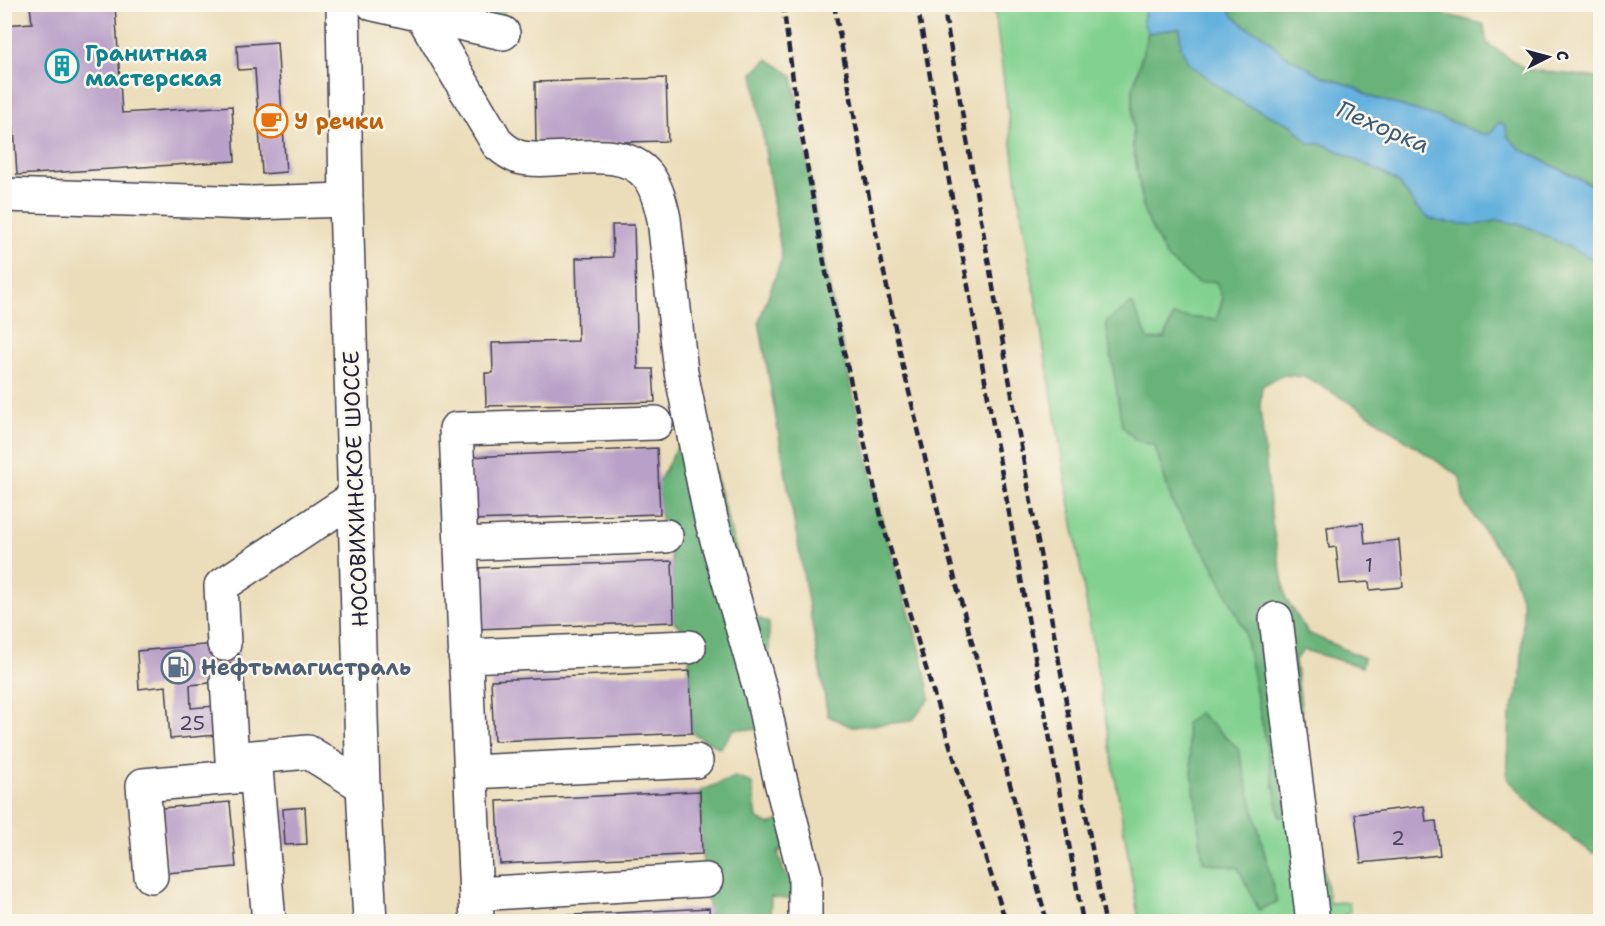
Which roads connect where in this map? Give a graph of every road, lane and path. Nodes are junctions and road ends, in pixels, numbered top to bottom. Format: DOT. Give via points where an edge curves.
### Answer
graph roads {
  1 [pos="343,4"];
  2 [pos="373,4"];
  3 [pos="422,15"];
  4 [pos="503,33"];
  5 [pos="4,195"];
  6 [pos="346,200"];
  7 [pos="656,423"];
  8 [pos="355,497"];
  9 [pos="666,536"];
  10 [pos="461,544"];
  11 [pos="1276,619"];
  12 [pos="224,644"];
  13 [pos="689,647"];
  14 [pos="465,656"];
  15 [pos="227,681"];
  16 [pos="696,761"];
  17 [pos="256,766"];
  18 [pos="471,772"];
  19 [pos="363,786"];
  20 [pos="151,876"];
  21 [pos="706,880"];
  22 [pos="476,908"];
  23 [pos="269,921"];
  24 [pos="370,921"];
  25 [pos="804,921"];
  26 [pos="1313,921"];
  1 -- 6 [label="main road, НОСОВИХИНСКОЕ ШОССЕ"];
  2 -- 3 [label="main road"];
  3 -- 4 [label="main road"];
  3 -- 25 [label="main road" via="498,144 508,153 534,159 605,156 630,162 647,175 658,196 681,372 711,519 762,696 806,876"];
  5 -- 6 [label="main road" via="253,203"];
  6 -- 8 [label="main road, НОСОВИХИНСКОЕ ШОССЕ"];
  7 -- 10 [label="main road" via="456,429"];
  8 -- 12 [label="main road" via="220,586"];
  8 -- 19 [label="main road, НОСОВИХИНСКОЕ ШОССЕ"];
  9 -- 10 [label="main road"];
  10 -- 14 [label="main road"];
  11 -- 26 [label="main road"];
  13 -- 14 [label="main road"];
  14 -- 18 [label="main road"];
  15 -- 17 [label="main road" via="232,759"];
  16 -- 18 [label="main road"];
  17 -- 19 [label="main road" via="308,752"];
  17 -- 20 [label="main road" via="143,785"];
  17 -- 23 [label="main road"];
  18 -- 22 [label="main road"];
  19 -- 24 [label="main road, НОСОВИХИНСКОЕ ШОССЕ"];
  21 -- 22 [label="main road"];
}
